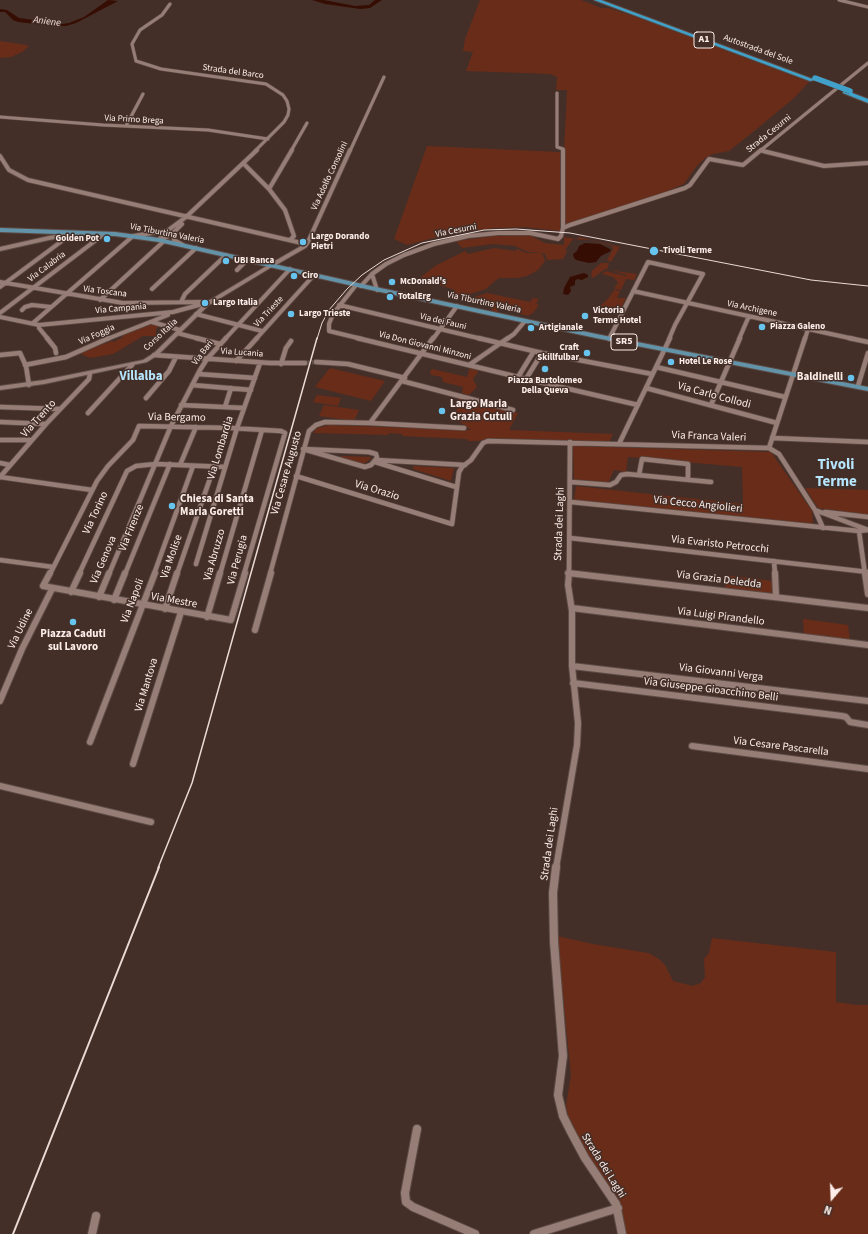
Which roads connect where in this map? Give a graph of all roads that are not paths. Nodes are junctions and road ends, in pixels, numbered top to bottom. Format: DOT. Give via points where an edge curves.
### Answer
graph roads {
  1 [pos="596,0"];
  2 [pos="604,0"];
  3 [pos="839,0"];
  4 [pos="170,4"];
  5 [pos="868,7"];
  6 [pos="868,64"];
  7 [pos="384,77"];
  8 [pos="813,79"];
  9 [pos="847,91"];
  10 [pos="557,92"];
  11 [pos="143,94"];
  12 [pos="868,97"];
  13 [pos="868,100"];
  14 [pos="0,117"];
  15 [pos="307,123"];
  16 [pos="126,126"];
  17 [pos="268,139"];
  18 [pos="763,151"];
  19 [pos="0,156"];
  20 [pos="243,163"];
  21 [pos="868,163"];
  22 [pos="269,189"];
  23 [pos="186,217"];
  24 [pos="0,230"];
  25 [pos="563,230"];
  26 [pos="171,231"];
  27 [pos="80,233"];
  28 [pos="104,234"];
  29 [pos="49,235"];
  30 [pos="58,235"];
  31 [pos="70,235"];
  32 [pos="134,236"];
  33 [pos="290,240"];
  34 [pos="162,241"];
  35 [pos="306,244"];
  36 [pos="183,246"];
  37 [pos="196,248"];
  38 [pos="0,249"];
  39 [pos="226,255"];
  40 [pos="247,260"];
  41 [pos="272,265"];
  42 [pos="237,270"];
  43 [pos="290,270"];
  44 [pos="314,275"];
  45 [pos="373,276"];
  46 [pos="0,282"];
  47 [pos="5,283"];
  48 [pos="361,286"];
  49 [pos="0,287"];
  50 [pos="33,288"];
  51 [pos="152,289"];
  52 [pos="377,290"];
  53 [pos="633,291"];
  54 [pos="66,295"];
  55 [pos="100,300"];
  56 [pos="181,302"];
  57 [pos="210,302"];
  58 [pos="688,302"];
  59 [pos="339,306"];
  60 [pos="457,306"];
  61 [pos="51,308"];
  62 [pos="22,310"];
  63 [pos="173,312"];
  64 [pos="0,313"];
  65 [pos="196,314"];
  66 [pos="749,316"];
  67 [pos="0,317"];
  68 [pos="525,321"];
  69 [pos="152,322"];
  70 [pos="33,323"];
  71 [pos="39,325"];
  72 [pos="238,325"];
  73 [pos="440,329"];
  74 [pos="808,329"];
  75 [pos="178,331"];
  76 [pos="262,331"];
  77 [pos="609,339"];
  78 [pos="291,341"];
  79 [pos="868,342"];
  80 [pos="502,343"];
  81 [pos="220,344"];
  82 [pos="665,350"];
  83 [pos="534,351"];
  84 [pos="56,353"];
  85 [pos="422,353"];
  86 [pos="542,353"];
  87 [pos="868,353"];
  88 [pos="0,355"];
  89 [pos="154,355"];
  90 [pos="176,357"];
  91 [pos="207,359"];
  92 [pos="236,361"];
  93 [pos="729,361"];
  94 [pos="316,362"];
  95 [pos="260,363"];
  96 [pos="305,363"];
  97 [pos="281,364"];
  98 [pos="25,365"];
  99 [pos="132,365"];
  100 [pos="469,365"];
  101 [pos="656,367"];
  102 [pos="90,373"];
  103 [pos="794,373"];
  104 [pos="198,374"];
  105 [pos="652,374"];
  106 [pos="518,377"];
  107 [pos="255,378"];
  108 [pos="526,379"];
  109 [pos="403,380"];
  110 [pos="722,382"];
  111 [pos="29,384"];
  112 [pos="192,385"];
  113 [pos="858,386"];
  114 [pos="0,388"];
  115 [pos="231,388"];
  116 [pos="646,388"];
  117 [pos="868,389"];
  118 [pos="251,390"];
  119 [pos="785,397"];
  120 [pos="146,398"];
  121 [pos="181,405"];
  122 [pos="638,405"];
  123 [pos="711,405"];
  124 [pos="0,407"];
  125 [pos="225,407"];
  126 [pos="244,408"];
  127 [pos="60,409"];
  128 [pos="513,410"];
  129 [pos="88,413"];
  130 [pos="0,422"];
  131 [pos="370,423"];
  132 [pos="777,423"];
  133 [pos="46,424"];
  134 [pos="171,426"];
  135 [pos="196,427"];
  136 [pos="237,428"];
  137 [pos="464,428"];
  138 [pos="262,430"];
  139 [pos="0,440"];
  140 [pos="32,440"];
  141 [pos="772,440"];
  142 [pos="570,442"];
  143 [pos="868,442"];
  144 [pos="619,444"];
  145 [pos="769,448"];
  146 [pos="303,449"];
  147 [pos="338,451"];
  148 [pos="779,454"];
  149 [pos="333,458"];
  150 [pos="375,461"];
  151 [pos="0,463"];
  152 [pos="156,464"];
  153 [pos="170,464"];
  154 [pos="10,465"];
  155 [pos="180,465"];
  156 [pos="465,465"];
  157 [pos="193,466"];
  158 [pos="214,466"];
  159 [pos="226,467"];
  160 [pos="639,475"];
  161 [pos="296,476"];
  162 [pos="0,477"];
  163 [pos="688,479"];
  164 [pos="571,482"];
  165 [pos="711,482"];
  166 [pos="456,487"];
  167 [pos="92,490"];
  168 [pos="571,502"];
  169 [pos="815,510"];
  170 [pos="868,517"];
  171 [pos="452,524"];
  172 [pos="824,528"];
  173 [pos="868,530"];
  174 [pos="859,531"];
  175 [pos="570,538"];
  176 [pos="0,560"];
  177 [pos="774,561"];
  178 [pos="196,564"];
  179 [pos="53,567"];
  180 [pos="866,572"];
  181 [pos="568,573"];
  182 [pos="52,589"];
  183 [pos="70,592"];
  184 [pos="868,594"];
  185 [pos="776,596"];
  186 [pos="99,597"];
  187 [pos="114,600"];
  188 [pos="143,605"];
  189 [pos="572,608"];
  190 [pos="868,608"];
  191 [pos="165,609"];
  192 [pos="181,612"];
  193 [pos="207,617"];
  194 [pos="229,621"];
  195 [pos="255,630"];
  196 [pos="868,645"];
  197 [pos="572,666"];
  198 [pos="573,683"];
  199 [pos="0,701"];
  200 [pos="868,701"];
  201 [pos="868,725"];
  202 [pos="90,742"];
  203 [pos="692,746"];
  204 [pos="133,764"];
  205 [pos="868,768"];
  206 [pos="0,786"];
  207 [pos="152,822"];
  208 [pos="417,1130"];
  209 [pos="618,1208"];
  210 [pos="96,1216"];
  211 [pos="92,1234"];
  212 [pos="475,1234"];
  213 [pos="534,1234"];
  214 [pos="622,1234"];
  1 -- 8 [label="highway, Autostrada del Sole / A1"];
  2 -- 8 [label="highway, Autostrada del Sole / A1"];
  3 -- 5 [label="street"];
  4 -- 17 [label="street, Strada del Barco" via="162,15 140,31 132,45 135,60 160,69 260,82 271,86 284,97 289,109 284,122"];
  6 -- 18 [label="street, Strada Cesurni"];
  7 -- 35 [label="street, Via Adolfo Consolini"];
  8 -- 9 [label="highway, Autostrada del Sole / A1, bridge"];
  9 -- 12 [label="highway, Autostrada del Sole / A1"];
  9 -- 13 [label="highway, Autostrada del Sole / A1"];
  10 -- 25 [label="street" via="557,147 563,149"];
  11 -- 16 [label="street"];
  14 -- 16 [label="street, Via Primo Brega"];
  15 -- 22 [label="street"];
  16 -- 17 [label="street, Via Primo Brega" via="210,130"];
  17 -- 20 [label="street, Strada del Barco"];
  18 -- 21 [label="street" via="824,166"];
  18 -- 25 [label="street, Strada Cesurni" via="743,165 709,159 690,185 683,189"];
  19 -- 23 [label="street" via="9,170 25,179"];
  20 -- 22 [label="street"];
  20 -- 23 [label="street, Strada del Barco"];
  22 -- 33 [label="street" via="287,215 294,236"];
  23 -- 26 [label="street, Strada del Barco" via="185,221"];
  23 -- 33 [label="street"];
  24 -- 29 [label="main road, Via Tiburtina Valeria / SR5"];
  25 -- 45 [label="street, Via Cesurni" via="561,236 556,239 534,234 504,233 443,241 399,257 386,264"];
  26 -- 32 [label="street"];
  26 -- 34 [label="street, Strada del Barco"];
  26 -- 36 [label="street" via="174,240"];
  27 -- 28 [label="main road, Via Tiburtina Valeria / SR5"];
  27 -- 30 [label="main road, Via Tiburtina Valeria / SR5"];
  27 -- 31 [label="street"];
  28 -- 32 [label="main road, Via Tiburtina Valeria / SR5"];
  28 -- 50 [label="street, Via Calabria"];
  29 -- 30 [label="main road, Via Tiburtina Valeria / SR5"];
  29 -- 38 [label="street"];
  30 -- 31 [label="street"];
  31 -- 47 [label="street"];
  32 -- 34 [label="main road, Via Tiburtina Valeria / SR5"];
  32 -- 54 [label="street"];
  33 -- 35 [label="street"];
  34 -- 36 [label="main road, Via Tiburtina Valeria / SR5"];
  34 -- 55 [label="street, Strada del Barco"];
  35 -- 41 [label="street"];
  36 -- 37 [label="main road, Via Tiburtina Valeria / SR5"];
  37 -- 39 [label="main road, Via Tiburtina Valeria / SR5"];
  37 -- 51 [label="street"];
  39 -- 40 [label="main road, Via Tiburtina Valeria / SR5"];
  39 -- 56 [label="street"];
  40 -- 41 [label="main road, Via Tiburtina Valeria / SR5"];
  40 -- 42 [label="street"];
  41 -- 43 [label="main road, Via Tiburtina Valeria / SR5"];
  41 -- 57 [label="street, Corso Italia"];
  43 -- 44 [label="main road, Via Tiburtina Valeria / SR5"];
  43 -- 72 [label="street, Via Bari"];
  44 -- 48 [label="main road, Via Tiburtina Valeria / SR5"];
  44 -- 76 [label="street, Via Trieste"];
  45 -- 48 [label="street" via="371,284"];
  45 -- 52 [label="street"];
  46 -- 47 [label="street, Via Toscana"];
  47 -- 49 [label="street"];
  47 -- 50 [label="street, Via Toscana"];
  48 -- 52 [label="main road, Via Tiburtina Valeria / SR5"];
  48 -- 59 [label="street"];
  50 -- 54 [label="street, Via Toscana"];
  50 -- 64 [label="street, Via Calabria"];
  52 -- 60 [label="main road, Via Tiburtina Valeria / SR5"];
  53 -- 58 [label="street, Via Archigene"];
  53 -- 58 [label="street" via="648,262 703,274"];
  53 -- 77 [label="street"];
  54 -- 55 [label="street, Via Toscana"];
  54 -- 61 [label="street"];
  55 -- 56 [label="street, Via Toscana" via="130,304"];
  56 -- 57 [label="street, Via Toscana"];
  57 -- 63 [label="street, Via Campania"];
  57 -- 65 [label="street, Corso Italia"];
  58 -- 66 [label="street, Via Archigene"];
  58 -- 82 [label="street"];
  59 -- 73 [label="street, Via dei Fauni"];
  59 -- 85 [label="street, Via Don Giovanni Minzoni" via="330,320 329,331"];
  60 -- 68 [label="main road, Via Tiburtina Valeria / SR5"];
  60 -- 73 [label="street"];
  61 -- 62 [label="street" via="32,305"];
  61 -- 70 [label="street"];
  63 -- 69 [label="street, Via Foggia"];
  63 -- 71 [label="street, Via Campania"];
  65 -- 72 [label="street"];
  65 -- 75 [label="street, Corso Italia"];
  66 -- 74 [label="street, Via Archigene"];
  66 -- 93 [label="street"];
  67 -- 70 [label="street, Via Campania"];
  68 -- 77 [label="main road, Via Tiburtina Valeria / SR5"];
  68 -- 80 [label="street" via="519,330"];
  69 -- 75 [label="street"];
  69 -- 98 [label="street, Via Foggia" via="66,357"];
  70 -- 71 [label="street, Via Campania"];
  71 -- 84 [label="street"];
  72 -- 76 [label="street"];
  72 -- 81 [label="street, Via Bari"];
  73 -- 80 [label="street, Via dei Fauni"];
  73 -- 85 [label="street"];
  74 -- 79 [label="street, Via Archigene"];
  74 -- 103 [label="street"];
  75 -- 81 [label="street"];
  75 -- 89 [label="street, Corso Italia"];
  76 -- 92 [label="street, Via Trieste"];
  77 -- 82 [label="main road, Via Tiburtina Valeria / SR5"];
  78 -- 97 [label="street"];
  80 -- 83 [label="street, Via dei Fauni"];
  80 -- 100 [label="street"];
  81 -- 91 [label="street, Via Bari"];
  82 -- 93 [label="main road, Via Tiburtina Valeria / SR5"];
  82 -- 101 [label="street"];
  83 -- 86 [label="street, Via dei Fauni"];
  83 -- 106 [label="street"];
  85 -- 100 [label="street, Via Don Giovanni Minzoni"];
  85 -- 109 [label="street"];
  86 -- 105 [label="street, Via dei Fauni"];
  86 -- 108 [label="street"];
  87 -- 113 [label="street"];
  88 -- 98 [label="street" via="19,353"];
  89 -- 90 [label="street, Via Lucania"];
  89 -- 99 [label="street, Corso Italia" via="145,362"];
  90 -- 91 [label="street, Via Lucania"];
  90 -- 120 [label="street" via="169,370"];
  91 -- 92 [label="street, Via Lucania"];
  91 -- 104 [label="street, Via Bari"];
  92 -- 95 [label="street, Via Lucania"];
  93 -- 103 [label="main road, Via Tiburtina Valeria / SR5"];
  93 -- 110 [label="street"];
  94 -- 109 [label="street" via="348,364"];
  95 -- 97 [label="street, Via Lucania"];
  95 -- 107 [label="street, Via Lombardia"];
  96 -- 97 [label="street, Via Lucania"];
  98 -- 111 [label="street"];
  99 -- 102 [label="street, Corso Italia"];
  99 -- 129 [label="street"];
  100 -- 106 [label="street, Via Don Giovanni Minzoni"];
  101 -- 105 [label="street"];
  101 -- 110 [label="street"];
  102 -- 111 [label="street, Corso Italia"];
  102 -- 127 [label="street, Via Trento" via="89,379"];
  103 -- 113 [label="main road, Via Tiburtina Valeria / SR5"];
  103 -- 119 [label="street"];
  104 -- 107 [label="street"];
  104 -- 112 [label="street, Via Bari"];
  105 -- 116 [label="street"];
  106 -- 108 [label="street"];
  107 -- 118 [label="street, Via Lombardia"];
  108 -- 122 [label="street"];
  109 -- 128 [label="street"];
  109 -- 131 [label="street"];
  110 -- 119 [label="street"];
  110 -- 123 [label="street"];
  111 -- 114 [label="street, Corso Italia"];
  112 -- 115 [label="street"];
  112 -- 121 [label="street, Via Bari"];
  113 -- 117 [label="main road, Via Tiburtina Valeria / SR5"];
  115 -- 118 [label="street"];
  115 -- 125 [label="street"];
  116 -- 122 [label="street"];
  116 -- 123 [label="street, Via Carlo Collodi"];
  118 -- 126 [label="street, Via Lombardia"];
  119 -- 132 [label="street"];
  121 -- 125 [label="street"];
  121 -- 134 [label="street, Via Bari"];
  122 -- 144 [label="street"];
  123 -- 132 [label="street, Via Carlo Collodi"];
  124 -- 127 [label="street"];
  125 -- 126 [label="street"];
  126 -- 136 [label="street, Via Lombardia"];
  127 -- 133 [label="street, Via Trento"];
  130 -- 133 [label="street"];
  131 -- 137 [label="street, Via Cesare Augusto"];
  131 -- 146 [label="street, Via Cesare Augusto" via="318,424 309,431"];
  132 -- 141 [label="street"];
  133 -- 140 [label="street, Via Trento"];
  134 -- 135 [label="street, Via Bergamo"];
  134 -- 152 [label="street, Via Bari"];
  134 -- 167 [label="street, Via Bergamo" via="139,426 134,438 108,466"];
  135 -- 136 [label="street, Via Bergamo"];
  135 -- 155 [label="street"];
  136 -- 138 [label="street, Via Bergamo"];
  136 -- 159 [label="street, Via Lombardia"];
  138 -- 193 [label="street, Via Abruzzo"];
  138 -- 194 [label="street, Via Perugia" via="285,434 233,618"];
  139 -- 140 [label="street"];
  140 -- 154 [label="street, Via Trento"];
  141 -- 143 [label="street"];
  141 -- 145 [label="street"];
  141 -- 148 [label="street"];
  142 -- 144 [label="street, Via Franca Valeri"];
  142 -- 156 [label="street, Via Franca Valeri" via="488,441 483,443"];
  142 -- 164 [label="street, Strada dei Laghi"];
  144 -- 145 [label="street, Via Franca Valeri"];
  145 -- 148 [label="street, Via Franca Valeri"];
  146 -- 147 [label="street"];
  146 -- 149 [label="street"];
  146 -- 161 [label="street, Via Cesare Augusto"];
  147 -- 149 [label="street"];
  147 -- 150 [label="street" via="372,453 377,456"];
  148 -- 169 [label="street, Via Franca Valeri"];
  149 -- 150 [label="street" via="365,467"];
  150 -- 156 [label="street"];
  150 -- 166 [label="street"];
  151 -- 154 [label="street"];
  152 -- 153 [label="street"];
  152 -- 183 [label="street, Via Torino" via="134,467 126,472"];
  152 -- 186 [label="street, Via Genova"];
  153 -- 155 [label="street"];
  153 -- 187 [label="street, Via Firenze"];
  154 -- 162 [label="street, Via Trento"];
  155 -- 157 [label="street"];
  156 -- 166 [label="street, Via Franca Valeri" via="459,472"];
  157 -- 158 [label="street"];
  157 -- 188 [label="street, Via Napoli"];
  158 -- 159 [label="street"];
  158 -- 191 [label="street, Via Molise"];
  159 -- 178 [label="street, Via Lombardia"];
  160 -- 163 [label="street"];
  160 -- 163 [label="street" via="642,459 688,464"];
  160 -- 164 [label="street" via="623,474 616,482 607,485"];
  161 -- 171 [label="street, Via Orazio"];
  161 -- 195 [label="street, Via Cesare Augusto"];
  162 -- 167 [label="street"];
  163 -- 165 [label="street"];
  164 -- 168 [label="street, Strada dei Laghi"];
  166 -- 171 [label="street, Via Franca Valeri"];
  167 -- 179 [label="street"];
  168 -- 172 [label="street, Via Cecco Angiolieri"];
  168 -- 175 [label="street, Strada dei Laghi"];
  169 -- 170 [label="street"];
  169 -- 172 [label="street, Via Franca Valeri"];
  169 -- 173 [label="street"];
  172 -- 174 [label="street, Via Cecco Angiolieri"];
  173 -- 174 [label="street, Via Cecco Angiolieri"];
  174 -- 180 [label="street"];
  175 -- 177 [label="street, Via Evaristo Petrocchi"];
  175 -- 181 [label="street, Strada dei Laghi"];
  176 -- 179 [label="street"];
  177 -- 180 [label="street, Via Evaristo Petrocchi"];
  177 -- 185 [label="street"];
  179 -- 182 [label="street, Via Mestre" via="43,584 43,587"];
  180 -- 184 [label="street"];
  181 -- 185 [label="street, Via Grazia Deledda"];
  181 -- 189 [label="street, Strada dei Laghi"];
  182 -- 183 [label="street, Via Mestre"];
  182 -- 199 [label="street, Via Udine"];
  183 -- 186 [label="street, Via Mestre"];
  185 -- 190 [label="street, Via Grazia Deledda"];
  186 -- 187 [label="street, Via Mestre"];
  187 -- 188 [label="street, Via Mestre"];
  188 -- 191 [label="street, Via Mestre"];
  188 -- 202 [label="street, Via Napoli"];
  189 -- 196 [label="street, Via Luigi Pirandello"];
  189 -- 197 [label="street, Strada dei Laghi"];
  191 -- 192 [label="street, Via Mestre"];
  192 -- 193 [label="street, Via Mestre"];
  192 -- 204 [label="street, Via Mantova"];
  193 -- 194 [label="street, Via Mestre"];
  197 -- 198 [label="street, Strada dei Laghi"];
  197 -- 200 [label="street, Via Giovanni Verga"];
  198 -- 201 [label="street, Via Giuseppe Gioacchino Belli" via="846,717 850,722"];
  198 -- 209 [label="street, Strada dei Laghi" via="578,718 577,742 557,857 554,893 554,942 563,1056 558,1095 561,1111 571,1132"];
  203 -- 205 [label="street, Via Cesare Pascarella"];
  206 -- 207 [label="street"];
  208 -- 212 [label="street" via="405,1192 406,1202"];
  209 -- 213 [label="street"];
  209 -- 214 [label="street, Strada dei Laghi"];
  210 -- 211 [label="street"];
}
